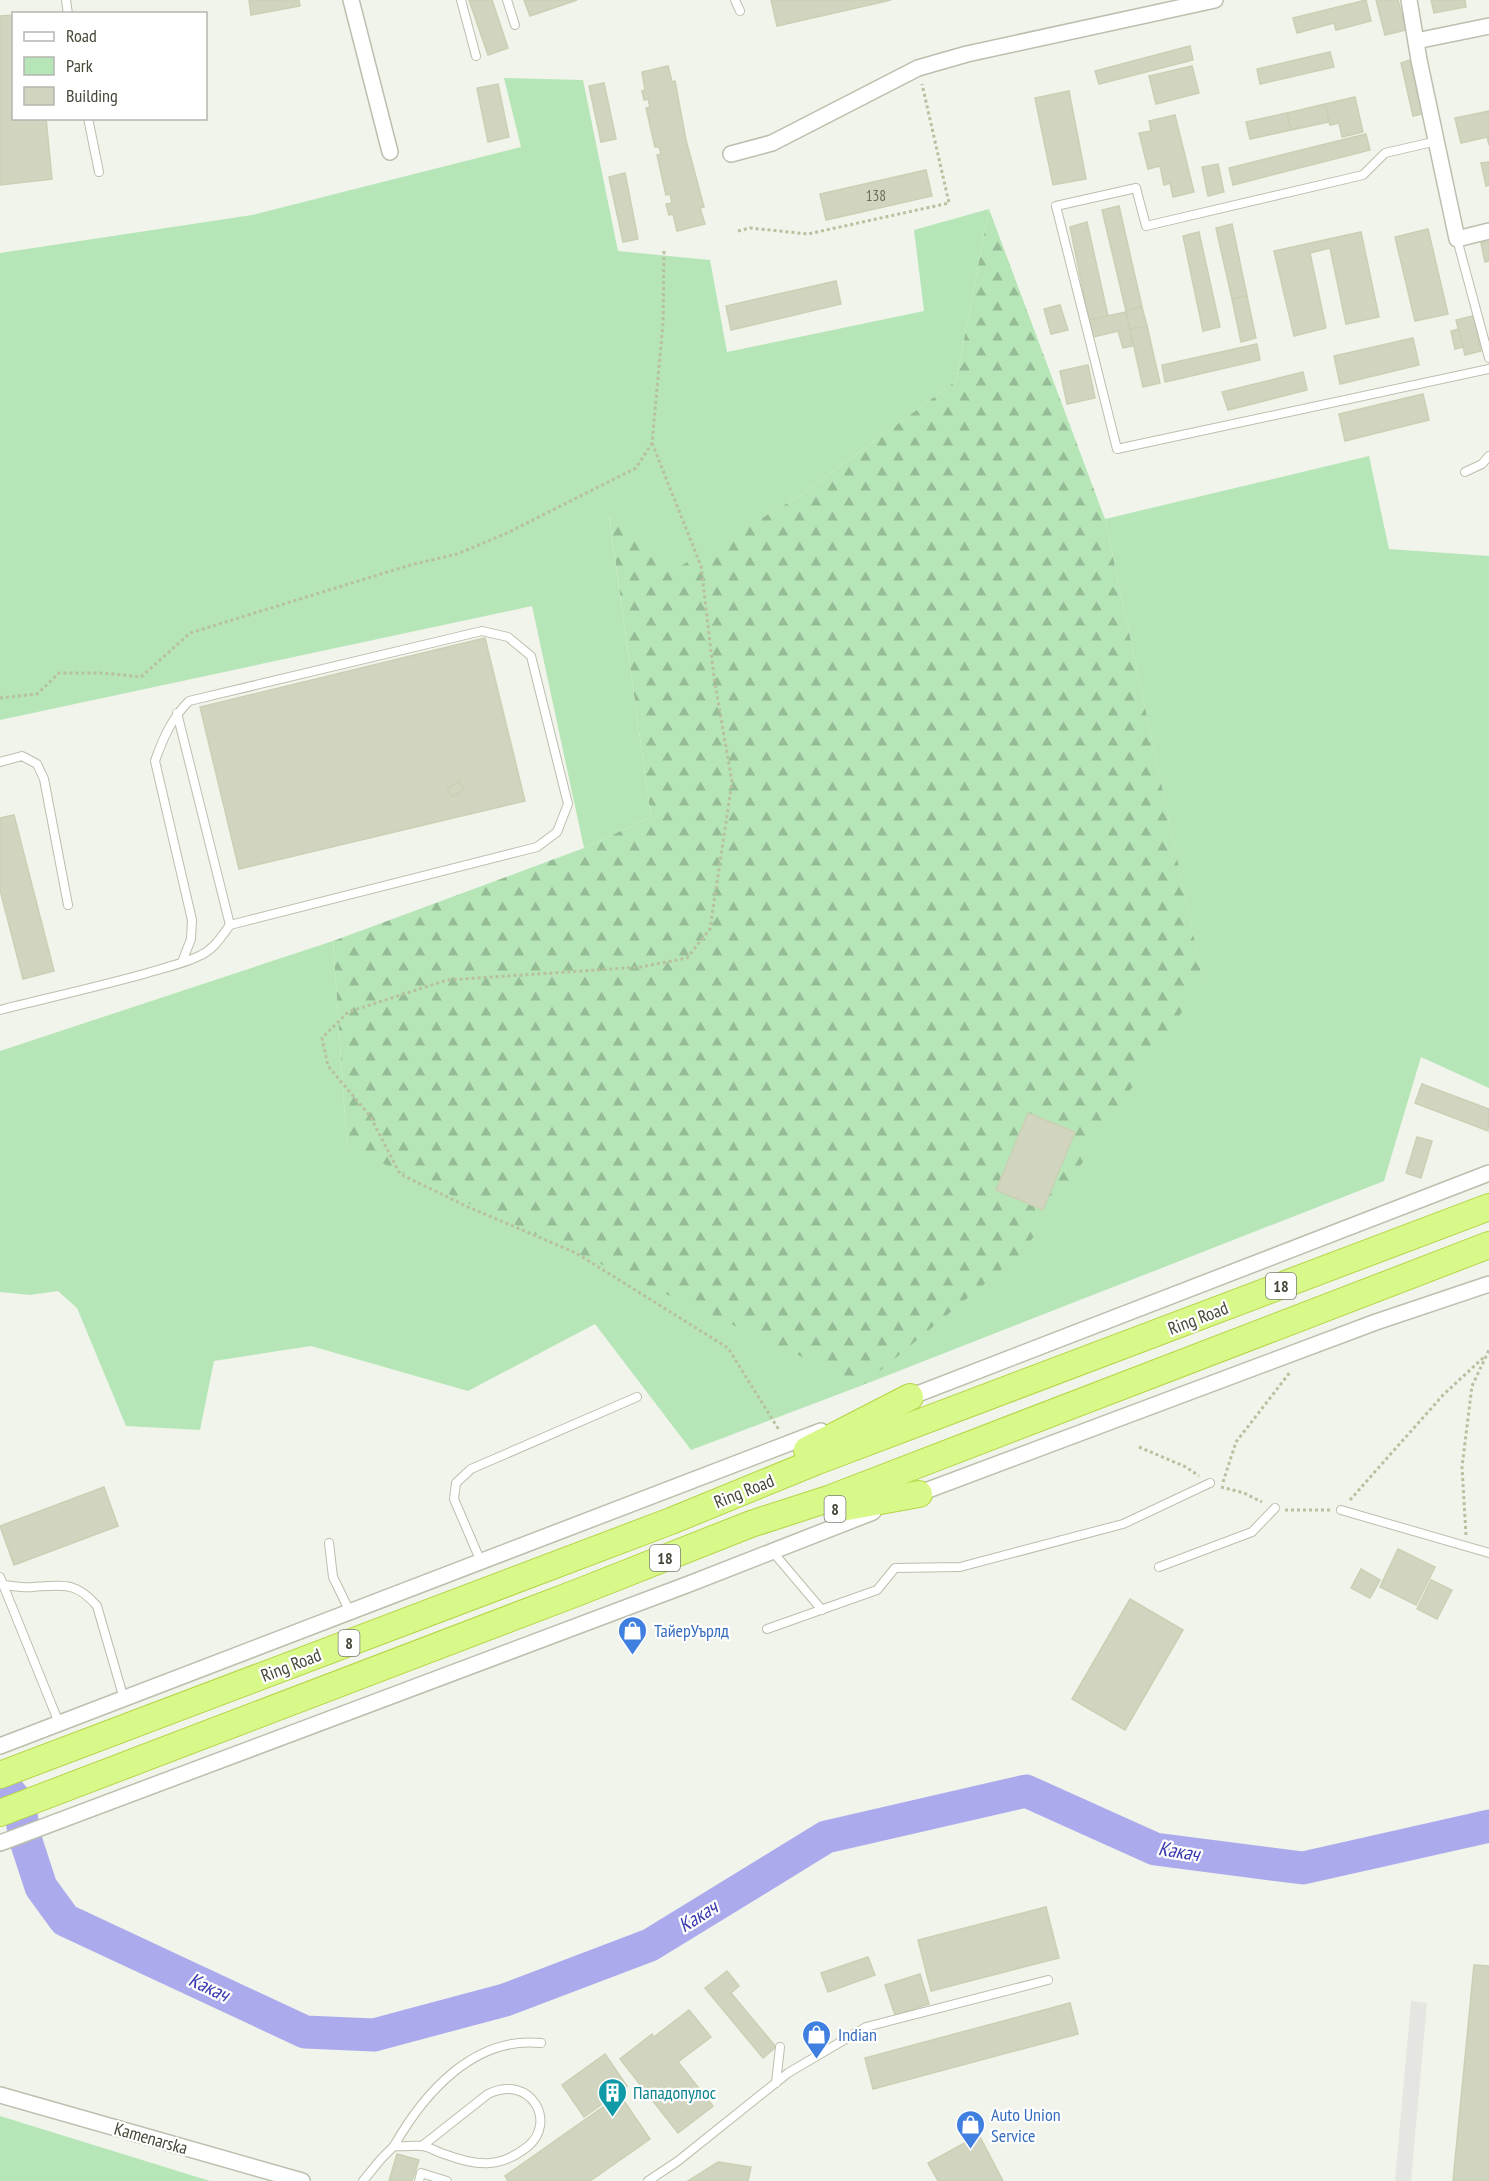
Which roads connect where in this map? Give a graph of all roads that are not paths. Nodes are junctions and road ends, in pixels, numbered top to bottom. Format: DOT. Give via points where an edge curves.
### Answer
graph roads {
  1 [pos="351,0"];
  2 [pos="461,0"];
  3 [pos="507,0"];
  4 [pos="735,0"];
  5 [pos="1215,0"];
  6 [pos="1409,0"];
  7 [pos="740,11"];
  8 [pos="515,25"];
  9 [pos="1489,26"];
  10 [pos="1416,41"];
  11 [pos="476,56"];
  12 [pos="88,120"];
  13 [pos="1437,141"];
  14 [pos="390,152"];
  15 [pos="731,154"];
  16 [pos="99,172"];
  17 [pos="1489,231"];
  18 [pos="1457,239"];
  19 [pos="1489,358"];
  20 [pos="1489,369"];
  21 [pos="1489,456"];
  22 [pos="1465,472"];
  23 [pos="177,713"];
  24 [pos="0,762"];
  25 [pos="68,905"];
  26 [pos="230,925"];
  27 [pos="182,962"];
  28 [pos="0,1010"];
  29 [pos="1489,1173"];
  30 [pos="1489,1207"];
  31 [pos="1489,1245"];
  32 [pos="1489,1284"];
  33 [pos="637,1397"];
  34 [pos="909,1397"];
  35 [pos="1210,1483"];
  36 [pos="919,1494"];
  37 [pos="1275,1508"];
  38 [pos="1341,1510"];
  39 [pos="671,1521"];
  40 [pos="751,1524"];
  41 [pos="329,1543"];
  42 [pos="772,1551"];
  43 [pos="1489,1553"];
  44 [pos="481,1562"];
  45 [pos="1159,1567"];
  46 [pos="2,1581"];
  47 [pos="579,1592"];
  48 [pos="822,1610"];
  49 [pos="351,1612"];
  50 [pos="768,1629"];
  51 [pos="124,1699"];
  52 [pos="59,1724"];
  53 [pos="7,1743"];
  54 [pos="0,1776"];
  55 [pos="0,1813"];
  56 [pos="0,1843"];
  57 [pos="1048,1980"];
  58 [pos="541,2043"];
  59 [pos="780,2047"];
  60 [pos="776,2083"];
  61 [pos="0,2095"];
  62 [pos="394,2146"];
  63 [pos="422,2146"];
  64 [pos="302,2181"];
  65 [pos="365,2181"];
  66 [pos="419,2181"];
  67 [pos="447,2181"];
  68 [pos="648,2181"];
  1 -- 14 [label="street"];
  2 -- 11 [label="lane"];
  3 -- 8 [label="lane"];
  4 -- 7 [label="lane"];
  5 -- 15 [label="street" via="918,68 772,143"];
  6 -- 10 [label="street"];
  9 -- 10 [label="street"];
  10 -- 13 [label="street"];
  12 -- 16 [label="lane"];
  13 -- 18 [label="street"];
  13 -- 20 [label="lane" via="1385,153 1363,175 1146,226 1136,188 1056,206 1117,449"];
  17 -- 18 [label="street"];
  18 -- 19 [label="lane"];
  21 -- 22 [label="lane"];
  23 -- 26 [label="lane"];
  23 -- 26 [label="lane" via="189,701 482,631 508,637 531,657 568,804 557,832 537,847"];
  23 -- 27 [label="lane" via="154,761 192,920 191,939"];
  24 -- 25 [label="lane" via="22,756 37,764 44,779"];
  26 -- 27 [label="lane" via="216,945"];
  27 -- 28 [label="lane"];
  29 -- 34 [label="street, 8"];
  30 -- 39 [label="highway, Ring Road / 18" via="815,1462"];
  31 -- 40 [label="highway, Ring Road / 18" via="842,1494"];
  32 -- 36 [label="street, 8" via="1376,1322"];
  33 -- 44 [label="lane" via="471,1469 456,1483 454,1499"];
  34 -- 39 [label="highway, 8"];
  34 -- 44 [label="street"];
  35 -- 48 [label="lane" via="1123,1524 960,1567 895,1568 877,1590"];
  36 -- 40 [label="highway, 8"];
  36 -- 42 [label="street"];
  37 -- 45 [label="lane" via="1252,1532"];
  38 -- 43 [label="lane"];
  39 -- 54 [label="highway, Ring Road / 8"];
  40 -- 47 [label="highway, Ring Road / 18"];
  41 -- 49 [label="lane" via="333,1577"];
  42 -- 48 [label="lane"];
  42 -- 56 [label="street"];
  44 -- 49 [label="street"];
  46 -- 51 [label="lane" via="30,1588 71,1586 89,1597 97,1606"];
  46 -- 52 [label="lane"];
  47 -- 55 [label="highway, Ring Road / 8"];
  48 -- 50 [label="lane"];
  49 -- 51 [label="street"];
  51 -- 52 [label="street"];
  52 -- 53 [label="street"];
  57 -- 60 [label="lane" via="866,2027"];
  58 -- 62 [label="lane" via="513,2043 468,2061 430,2094"];
  59 -- 60 [label="lane"];
  60 -- 68 [label="lane"];
  61 -- 64 [label="street, Kamenarska"];
  62 -- 63 [label="lane"];
  62 -- 65 [label="lane"];
  63 -- 63 [label="lane" via="466,2162 499,2162 533,2142 540,2123 539,2110 528,2095 515,2088 496,2090"];
  66 -- 67 [label="lane" via="421,2173"];
}
